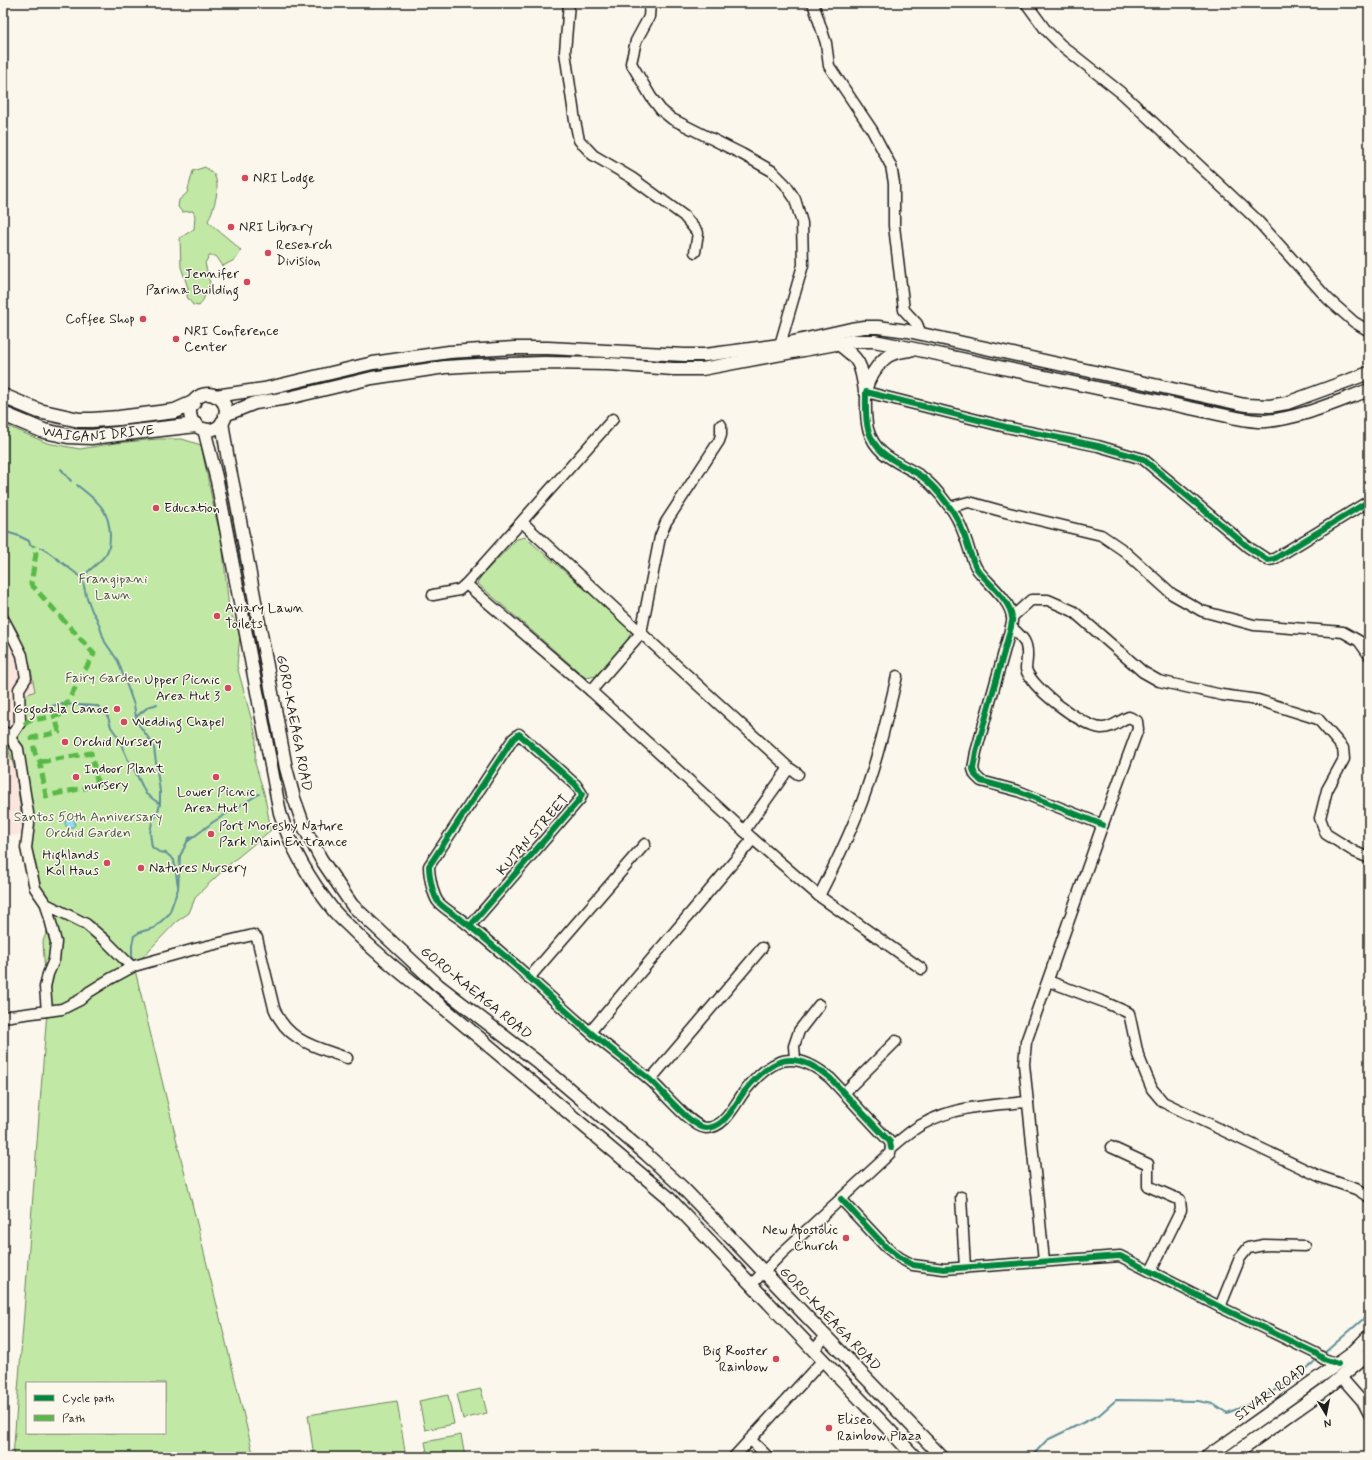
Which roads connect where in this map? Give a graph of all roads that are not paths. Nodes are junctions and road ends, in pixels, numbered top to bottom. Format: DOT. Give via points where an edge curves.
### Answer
graph roads {
  1 [pos="569,3"];
  2 [pos="650,3"];
  3 [pos="813,3"];
  4 [pos="1026,3"];
  5 [pos="695,252"];
  6 [pos="1369,331"];
  7 [pos="921,334"];
  8 [pos="837,343"];
  9 [pos="780,345"];
  10 [pos="917,349"];
  11 [pos="1369,373"];
  12 [pos="1369,390"];
  13 [pos="866,392"];
  14 [pos="3,396"];
  15 [pos="215,396"];
  16 [pos="193,403"];
  17 [pos="3,414"];
  18 [pos="224,418"];
  19 [pos="614,419"];
  20 [pos="721,425"];
  21 [pos="200,427"];
  22 [pos="1367,506"];
  23 [pos="950,507"];
  24 [pos="522,522"];
  25 [pos="466,584"];
  26 [pos="433,595"];
  27 [pos="4,620"];
  28 [pos="1012,622"];
  29 [pos="641,633"];
  30 [pos="1369,655"];
  31 [pos="897,676"];
  32 [pos="591,691"];
  33 [pos="6,735"];
  34 [pos="789,768"];
  35 [pos="798,774"];
  36 [pos="1103,825"];
  37 [pos="744,831"];
  38 [pos="753,839"];
  39 [pos="645,844"];
  40 [pos="1369,858"];
  41 [pos="819,896"];
  42 [pos="46,904"];
  43 [pos="470,926"];
  44 [pos="762,948"];
  45 [pos="132,967"];
  46 [pos="922,968"];
  47 [pos="529,978"];
  48 [pos="1048,981"];
  49 [pos="819,1005"];
  50 [pos="48,1011"];
  51 [pos="3,1017"];
  52 [pos="590,1032"];
  53 [pos="896,1041"];
  54 [pos="347,1058"];
  55 [pos="795,1059"];
  56 [pos="650,1080"];
  57 [pos="844,1093"];
  58 [pos="1028,1102"];
  59 [pos="1111,1147"];
  60 [pos="891,1148"];
  61 [pos="961,1197"];
  62 [pos="1369,1197"];
  63 [pos="841,1199"];
  64 [pos="1305,1246"];
  65 [pos="1044,1261"];
  66 [pos="965,1268"];
  67 [pos="1151,1271"];
  68 [pos="764,1272"];
  69 [pos="752,1284"];
  70 [pos="1220,1307"];
  71 [pos="826,1336"];
  72 [pos="1369,1336"];
  73 [pos="814,1350"];
  74 [pos="1369,1353"];
  75 [pos="1324,1359"];
  76 [pos="823,1360"];
  77 [pos="1338,1364"];
  78 [pos="1323,1375"];
  79 [pos="1341,1377"];
  80 [pos="1369,1414"];
  81 [pos="750,1439"];
  82 [pos="734,1457"];
  83 [pos="768,1457"];
  84 [pos="915,1457"];
  85 [pos="942,1457"];
  86 [pos="1207,1457"];
  87 [pos="1230,1457"];
  1 -- 5 [label="street" via="565,52 579,140 593,155 632,178 684,216 698,233"];
  2 -- 9 [label="street" via="649,17 636,41 631,63 651,97 661,110 672,118 772,171 785,184 794,199 802,223 803,265"];
  3 -- 7 [label="street" via="826,43 829,66 872,130 891,166 894,183 894,226 904,310 917,324"];
  4 -- 6 [label="street" via="1045,29 1061,45 1124,95 1256,220 1328,299 1354,322"];
  7 -- 9 [label="main road" via="864,327"];
  7 -- 11 [label="main road" via="1245,405 1270,406 1287,403"];
  8 -- 10 [label="main road" via="874,341"];
  8 -- 13 [label="main road" via="852,353 858,361"];
  8 -- 18 [label="main road" via="702,369 609,364 485,364 445,367 372,378 288,398 255,403"];
  9 -- 15 [label="main road" via="700,355 548,348 449,352 373,363 264,389"];
  10 -- 12 [label="main road" via="1258,421 1293,416"];
  10 -- 13 [label="main road" via="898,352 885,359 866,385"];
  13 -- 22 [label="street" via="998,425 1098,446 1143,459 1248,548 1268,560"];
  13 -- 23 [label="street" via="868,430 879,449 888,458 931,484"];
  14 -- 16 [label="highway, WAIGANI DRIVE" via="39,411 79,420 164,412"];
  15 -- 16 [label="main road" via="200,396"];
  15 -- 18 [label="main road" via="223,404"];
  16 -- 21 [label="main road" via="190,415"];
  17 -- 21 [label="highway, WAIGANI DRIVE" via="44,432 68,436"];
  18 -- 21 [label="main road" via="214,429"];
  18 -- 68 [label="main road, GORO-KAEAGA ROAD" via="228,460 286,768 305,829 321,859 352,905 438,985 535,1060 646,1154 682,1187"];
  19 -- 24 [label="street"];
  20 -- 29 [label="street" via="719,441 664,527"];
  21 -- 69 [label="main road" via="217,481 280,812 302,863 317,888 335,912 395,968 667,1196"];
  23 -- 28 [label="street" via="958,519 977,568 1004,599"];
  23 -- 30 [label="street" via="969,502 1101,535 1123,550 1172,594 1202,612 1254,625 1343,632 1359,641"];
  24 -- 25 [label="street"];
  24 -- 29 [label="street"];
  25 -- 26 [label="street" via="459,590"];
  25 -- 32 [label="street"];
  27 -- 33 [label="street" via="22,655 26,678 19,689 20,723"];
  28 -- 36 [label="street" via="976,752 973,770 975,775 981,781 1018,791"];
  28 -- 36 [label="street" via="1026,641 1026,669 1033,682 1056,704 1086,724 1102,728 1110,727 1129,717 1137,721 1138,730"];
  28 -- 40 [label="street" via="1031,600 1048,600 1073,611 1143,672 1160,681 1258,700 1318,719 1343,748 1344,758 1327,790 1320,818 1326,834"];
  29 -- 32 [label="street"];
  29 -- 34 [label="street"];
  31 -- 41 [label="street" via="881,741 862,801"];
  32 -- 37 [label="street"];
  33 -- 42 [label="street" via="18,749 28,824 26,848 35,888"];
  34 -- 35 [label="street"];
  34 -- 37 [label="street"];
  36 -- 48 [label="street"];
  37 -- 38 [label="street"];
  38 -- 41 [label="street"];
  38 -- 52 [label="street"];
  39 -- 47 [label="street"];
  41 -- 46 [label="street"];
  42 -- 45 [label="street" via="86,924"];
  42 -- 50 [label="street" via="56,942 54,960 45,987"];
  43 -- 43 [label="street, KUTAN STREET" via="438,902 429,866 519,734 576,785 582,794"];
  43 -- 47 [label="street"];
  44 -- 56 [label="street"];
  45 -- 50 [label="street" via="62,1010"];
  45 -- 54 [label="street" via="195,949 255,936 278,1018 299,1040"];
  47 -- 52 [label="street"];
  48 -- 58 [label="street" via="1026,1042 1024,1064"];
  48 -- 62 [label="street" via="1129,1012 1138,1055 1152,1089 1163,1102"];
  49 -- 55 [label="street" via="799,1031 794,1046"];
  50 -- 51 [label="street"];
  52 -- 56 [label="street"];
  53 -- 57 [label="street"];
  55 -- 56 [label="street" via="779,1062 768,1068 745,1091 723,1120 708,1128 695,1123"];
  55 -- 57 [label="street" via="822,1072"];
  57 -- 60 [label="street" via="890,1142"];
  58 -- 60 [label="street" via="980,1106 950,1112 919,1126"];
  58 -- 65 [label="street"];
  59 -- 67 [label="street" via="1148,1164 1148,1186 1180,1200 1181,1210"];
  60 -- 63 [label="street" via="890,1153"];
  61 -- 66 [label="street"];
  63 -- 66 [label="street" via="886,1247 900,1258 913,1265 944,1269"];
  63 -- 68 [label="street"];
  64 -- 70 [label="street" via="1264,1245 1248,1248 1240,1258"];
  65 -- 66 [label="street"];
  65 -- 67 [label="street" via="1120,1256"];
  67 -- 70 [label="street"];
  68 -- 69 [label="street"];
  68 -- 71 [label="main road, GORO-KAEAGA ROAD"];
  69 -- 73 [label="main road"];
  70 -- 75 [label="street"];
  71 -- 73 [label="street"];
  71 -- 85 [label="main road, GORO-KAEAGA ROAD"];
  72 -- 77 [label="main road, SIVARI ROAD"];
  73 -- 76 [label="main road"];
  74 -- 79 [label="main road, SIVARI ROAD"];
  75 -- 77 [label="street"];
  75 -- 78 [label="street"];
  76 -- 81 [label="street"];
  76 -- 84 [label="main road"];
  77 -- 78 [label="main road, SIVARI ROAD"];
  78 -- 86 [label="main road, SIVARI ROAD"];
  79 -- 80 [label="street" via="1362,1401"];
  79 -- 87 [label="main road, SIVARI ROAD"];
  81 -- 82 [label="street"];
  81 -- 83 [label="street"];
}
